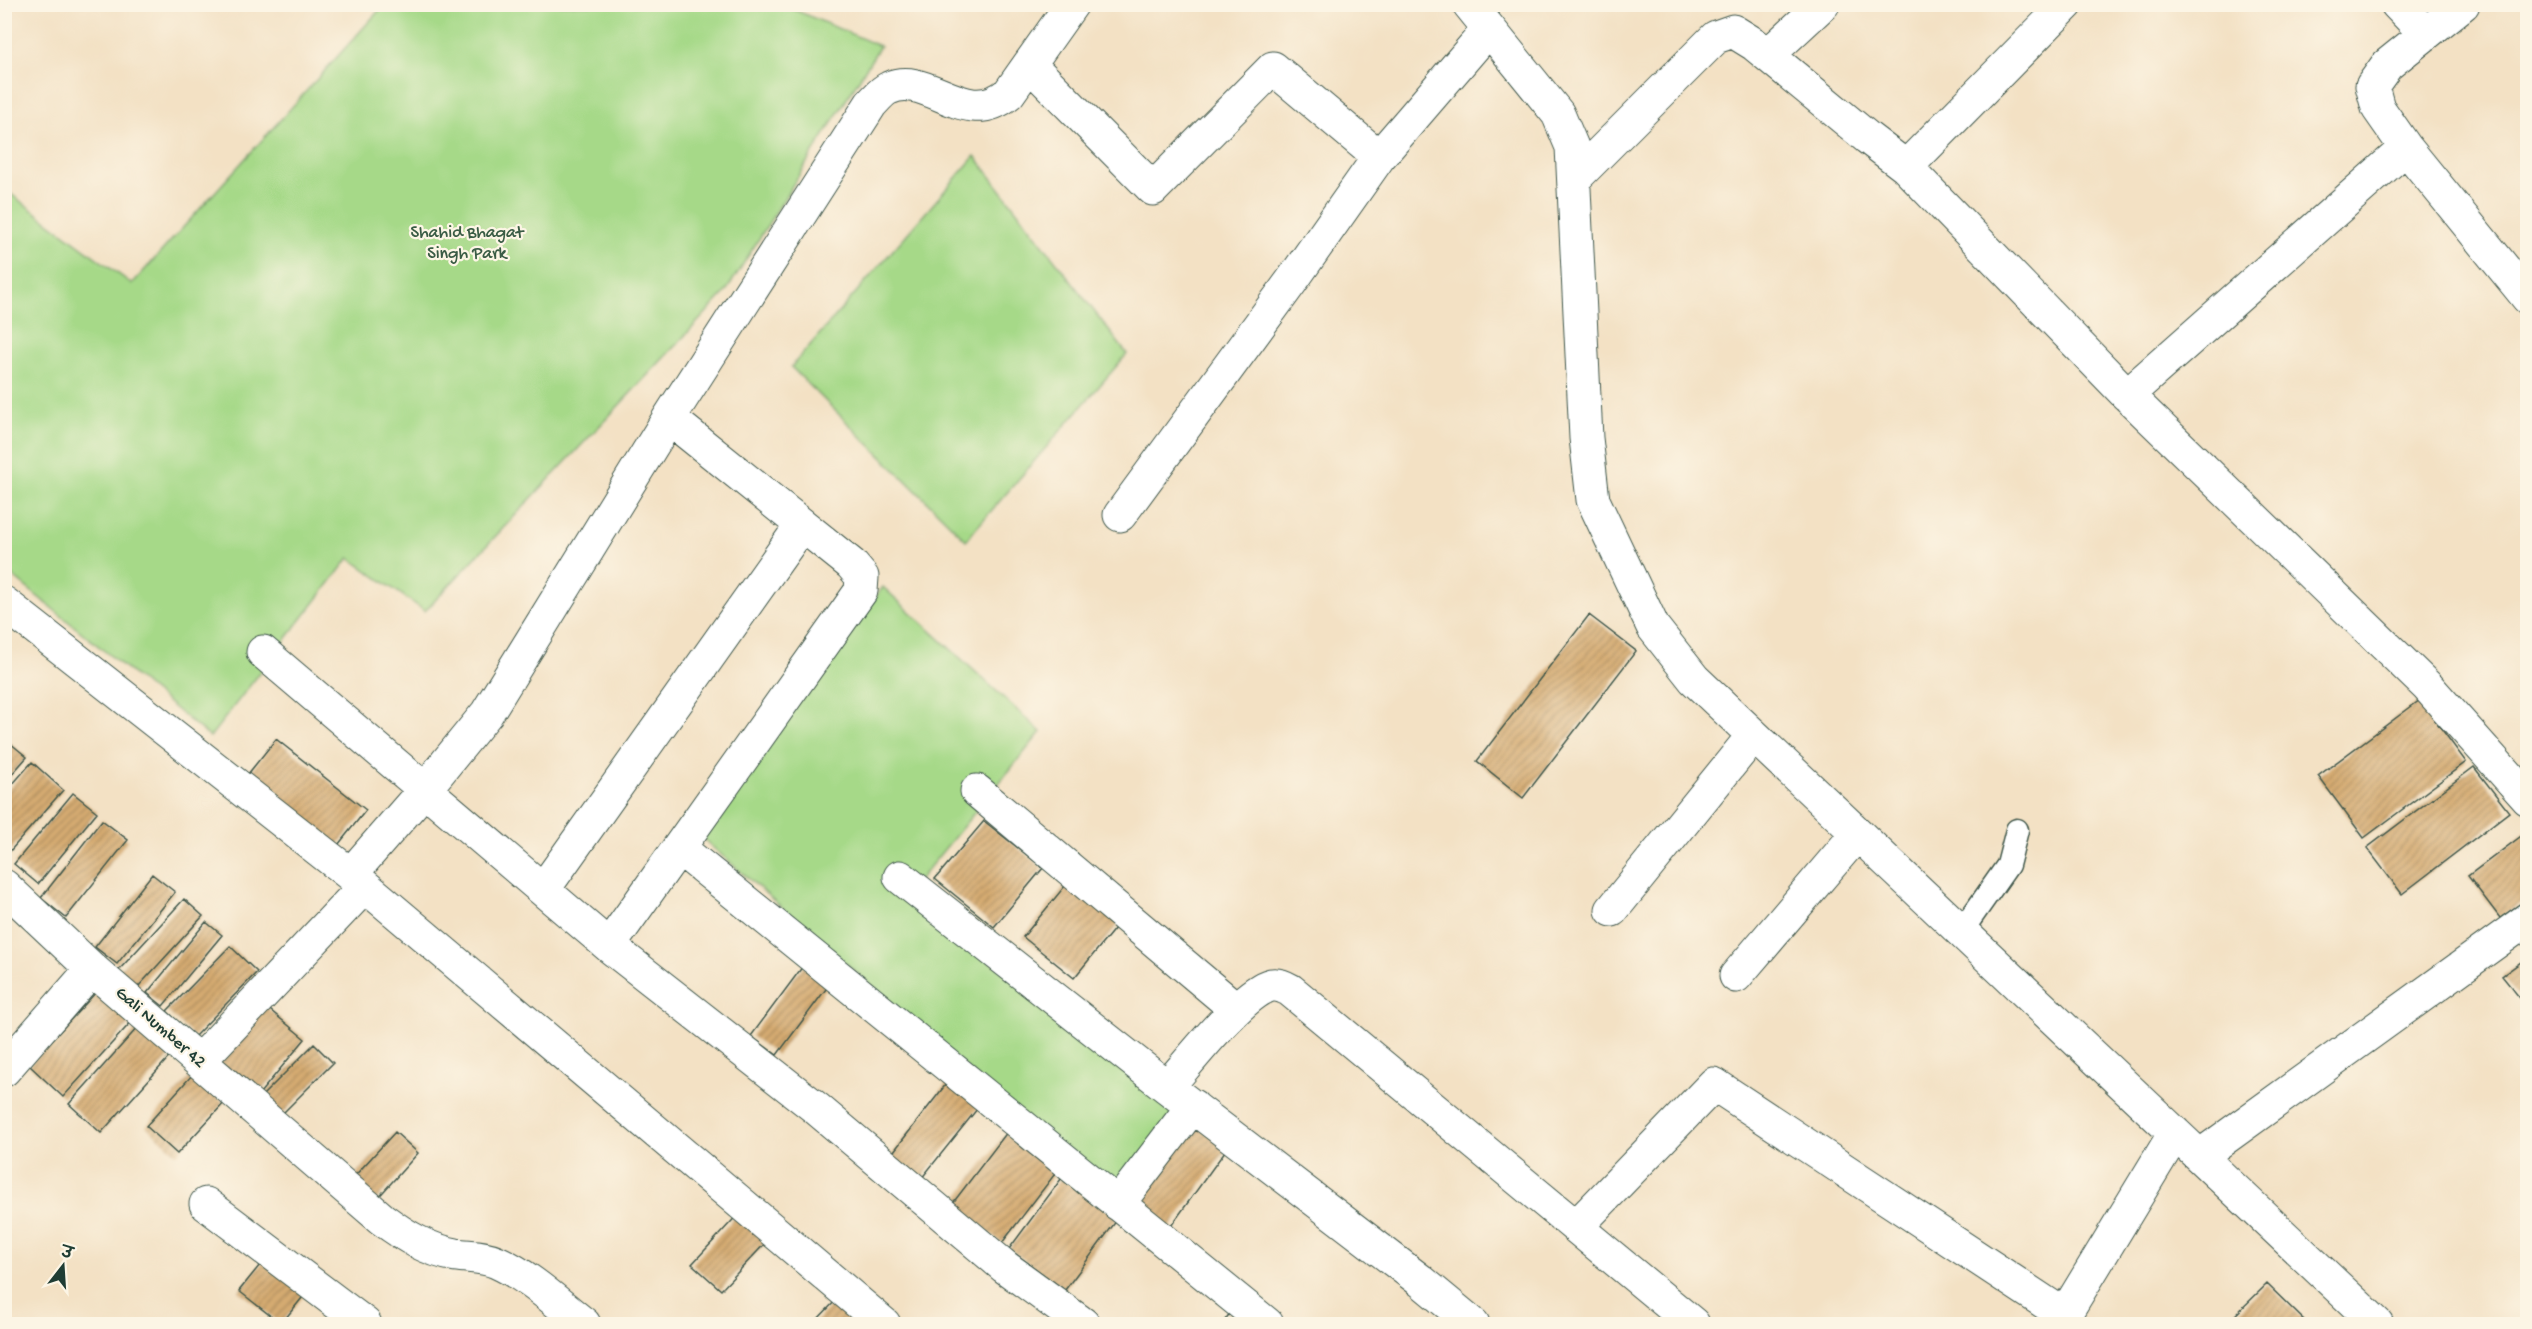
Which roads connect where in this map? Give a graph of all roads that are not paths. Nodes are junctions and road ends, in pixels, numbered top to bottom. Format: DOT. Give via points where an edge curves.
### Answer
graph roads {
  1 [pos="1072,4"];
  2 [pos="1823,4"];
  3 [pos="2067,4"];
  4 [pos="2397,4"];
  5 [pos="2463,4"];
  6 [pos="1479,17"];
  7 [pos="2426,34"];
  8 [pos="1768,55"];
  9 [pos="1030,65"];
  10 [pos="2406,148"];
  11 [pos="1380,157"];
  12 [pos="1906,167"];
  13 [pos="1574,179"];
  14 [pos="2528,298"];
  15 [pos="2127,395"];
  16 [pos="669,418"];
  17 [pos="1120,515"];
  18 [pos="802,525"];
  19 [pos="4,603"];
  20 [pos="263,652"];
  21 [pos="1753,736"];
  22 [pos="425,789"];
  23 [pos="977,791"];
  24 [pos="2528,799"];
  25 [pos="2017,830"];
  26 [pos="1857,834"];
  27 [pos="679,848"];
  28 [pos="900,877"];
  29 [pos="358,880"];
  30 [pos="4,886"];
  31 [pos="543,890"];
  32 [pos="1612,910"];
  33 [pos="2528,919"];
  34 [pos="1961,932"];
  35 [pos="609,946"];
  36 [pos="92,969"];
  37 [pos="1736,976"];
  38 [pos="1236,1009"];
  39 [pos="199,1061"];
  40 [pos="4,1070"];
  41 [pos="1180,1096"];
  42 [pos="2175,1133"];
  43 [pos="2200,1156"];
  44 [pos="206,1204"];
  45 [pos="1118,1204"];
  46 [pos="1576,1227"];
  47 [pos="2062,1320"];
  48 [pos="365,1324"];
  49 [pos="584,1324"];
  50 [pos="884,1324"];
  51 [pos="1083,1324"];
  52 [pos="1267,1324"];
  53 [pos="1473,1324"];
  54 [pos="1693,1324"];
  55 [pos="2377,1324"];
  1 -- 9 [label="street"];
  2 -- 8 [label="street"];
  3 -- 12 [label="street"];
  4 -- 7 [label="street"];
  5 -- 7 [label="street"];
  6 -- 11 [label="street"];
  6 -- 13 [label="street" via="1558,114 1572,147"];
  7 -- 10 [label="street" via="2387,65 2373,86 2378,108"];
  8 -- 12 [label="street"];
  8 -- 13 [label="street" via="1733,31 1716,37"];
  9 -- 11 [label="street" via="1153,189 1273,68"];
  9 -- 16 [label="street" via="1010,93 986,107 909,85 888,88 871,104"];
  10 -- 14 [label="street"];
  10 -- 15 [label="street"];
  11 -- 17 [label="street"];
  12 -- 15 [label="street"];
  13 -- 21 [label="street" via="1586,438 1593,500 1653,627 1694,679"];
  15 -- 24 [label="street" via="2428,687"];
  16 -- 18 [label="street"];
  16 -- 22 [label="street" via="487,713"];
  18 -- 27 [label="street" via="862,576 861,591"];
  18 -- 31 [label="street"];
  19 -- 29 [label="street"];
  20 -- 22 [label="street"];
  21 -- 26 [label="street"];
  21 -- 32 [label="street"];
  22 -- 29 [label="street"];
  22 -- 31 [label="street"];
  23 -- 38 [label="street"];
  25 -- 34 [label="lane" via="2008,865"];
  26 -- 34 [label="street"];
  26 -- 37 [label="street"];
  27 -- 35 [label="street"];
  27 -- 45 [label="street"];
  28 -- 41 [label="street"];
  29 -- 39 [label="street"];
  29 -- 50 [label="street"];
  30 -- 36 [label="street, Gali Number 42"];
  31 -- 35 [label="street"];
  33 -- 43 [label="street"];
  34 -- 42 [label="street"];
  35 -- 51 [label="street" via="816,1108 1005,1267"];
  36 -- 39 [label="street, Gali Number 42"];
  36 -- 40 [label="street"];
  38 -- 41 [label="street"];
  38 -- 46 [label="street" via="1268,986 1280,984 1290,990"];
  39 -- 49 [label="street, Gali Number 42" via="411,1240 434,1250 495,1261 524,1276"];
  41 -- 45 [label="street"];
  41 -- 53 [label="street"];
  42 -- 43 [label="street"];
  42 -- 47 [label="street"];
  43 -- 55 [label="street"];
  44 -- 48 [label="street"];
  45 -- 52 [label="street"];
  46 -- 47 [label="street" via="1714,1084"];
  46 -- 54 [label="street"];
}
